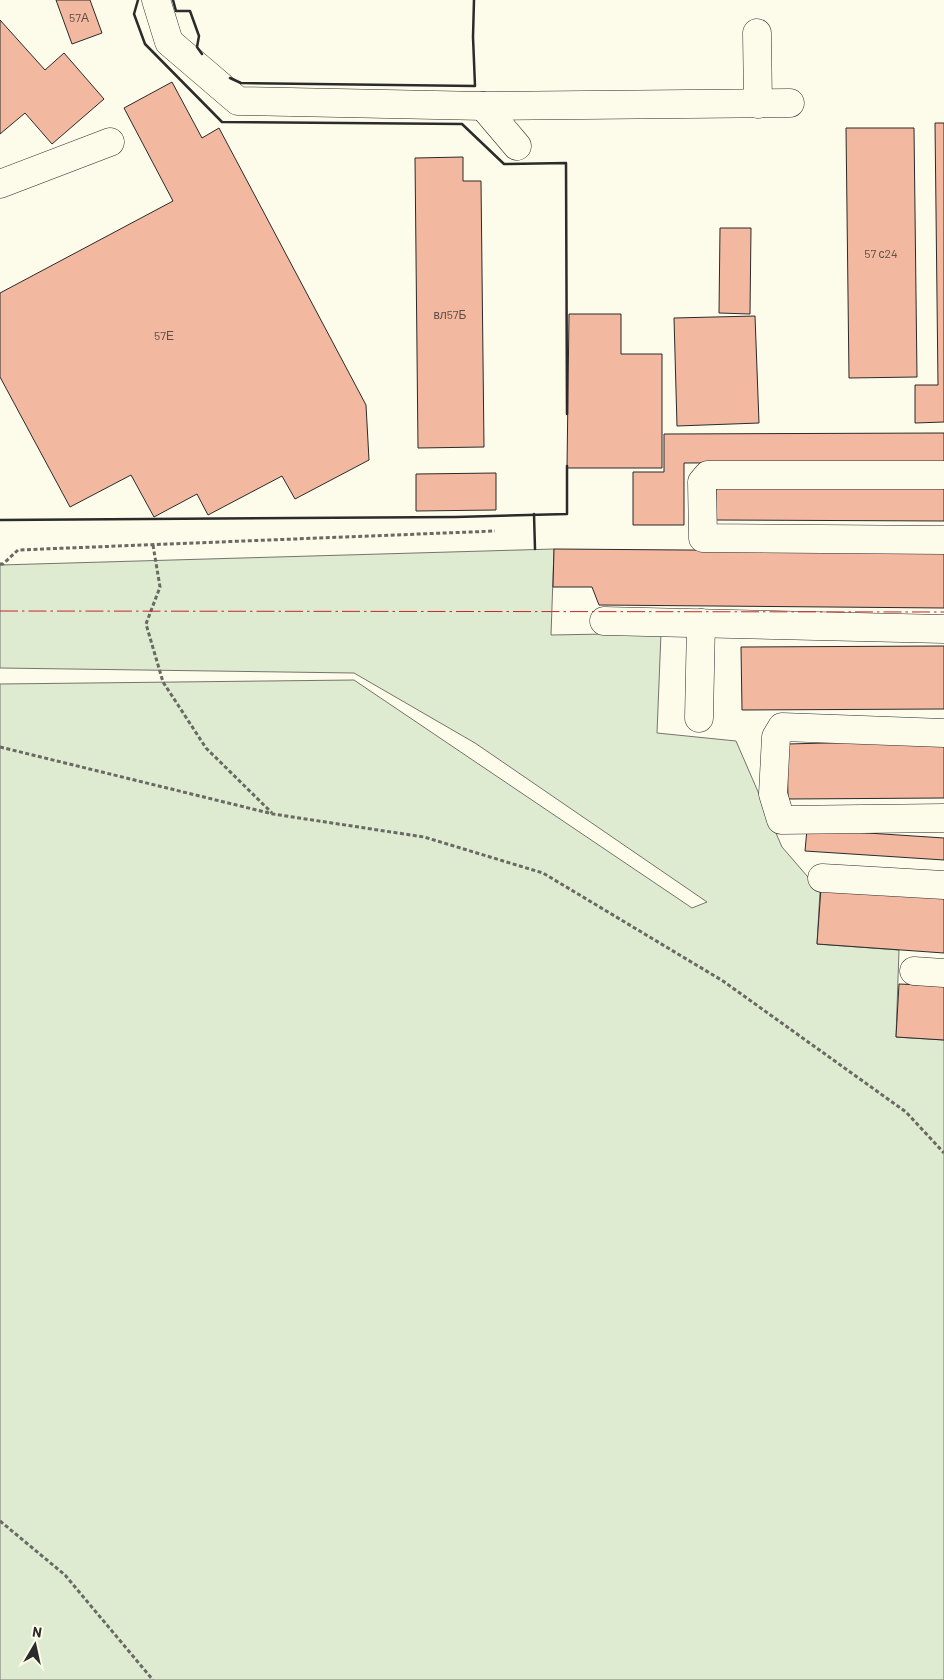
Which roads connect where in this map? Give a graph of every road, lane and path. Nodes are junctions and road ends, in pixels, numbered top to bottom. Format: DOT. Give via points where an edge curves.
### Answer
graph roads {
  1 [pos="156,0"];
  2 [pos="757,33"];
  3 [pos="790,103"];
  4 [pos="758,104"];
  5 [pos="483,106"];
  6 [pos="110,142"];
  7 [pos="517,146"];
  8 [pos="0,184"];
  9 [pos="944,475"];
  10 [pos="495,531"];
  11 [pos="944,540"];
  12 [pos="153,545"];
  13 [pos="0,564"];
  14 [pos="604,621"];
  15 [pos="701,624"];
  16 [pos="944,629"];
  17 [pos="699,718"];
  18 [pos="944,732"];
  19 [pos="0,747"];
  20 [pos="273,814"];
  21 [pos="944,818"];
  22 [pos="822,878"];
  23 [pos="944,885"];
  24 [pos="914,971"];
  25 [pos="944,973"];
  26 [pos="944,1153"];
  27 [pos="0,1521"];
  28 [pos="153,1680"];
  1 -- 5 [label="lane" via="169,42 238,101"];
  2 -- 4 [label="lane"];
  3 -- 4 [label="lane"];
  4 -- 5 [label="lane"];
  5 -- 7 [label="lane"];
  6 -- 8 [label="lane"];
  9 -- 11 [label="lane" via="708,475 702,482 703,538"];
  10 -- 12 [label="path"];
  12 -- 13 [label="path" via="18,550"];
  12 -- 20 [label="path" via="160,587 146,624 163,682 206,748"];
  14 -- 15 [label="lane"];
  15 -- 16 [label="lane"];
  15 -- 17 [label="lane"];
  18 -- 21 [label="lane" via="782,727 776,737 774,794 781,820"];
  19 -- 20 [label="path"];
  20 -- 26 [label="path" via="424,836 543,873 723,981 906,1112"];
  22 -- 23 [label="lane"];
  24 -- 25 [label="lane"];
  27 -- 28 [label="path" via="65,1575"];
}
